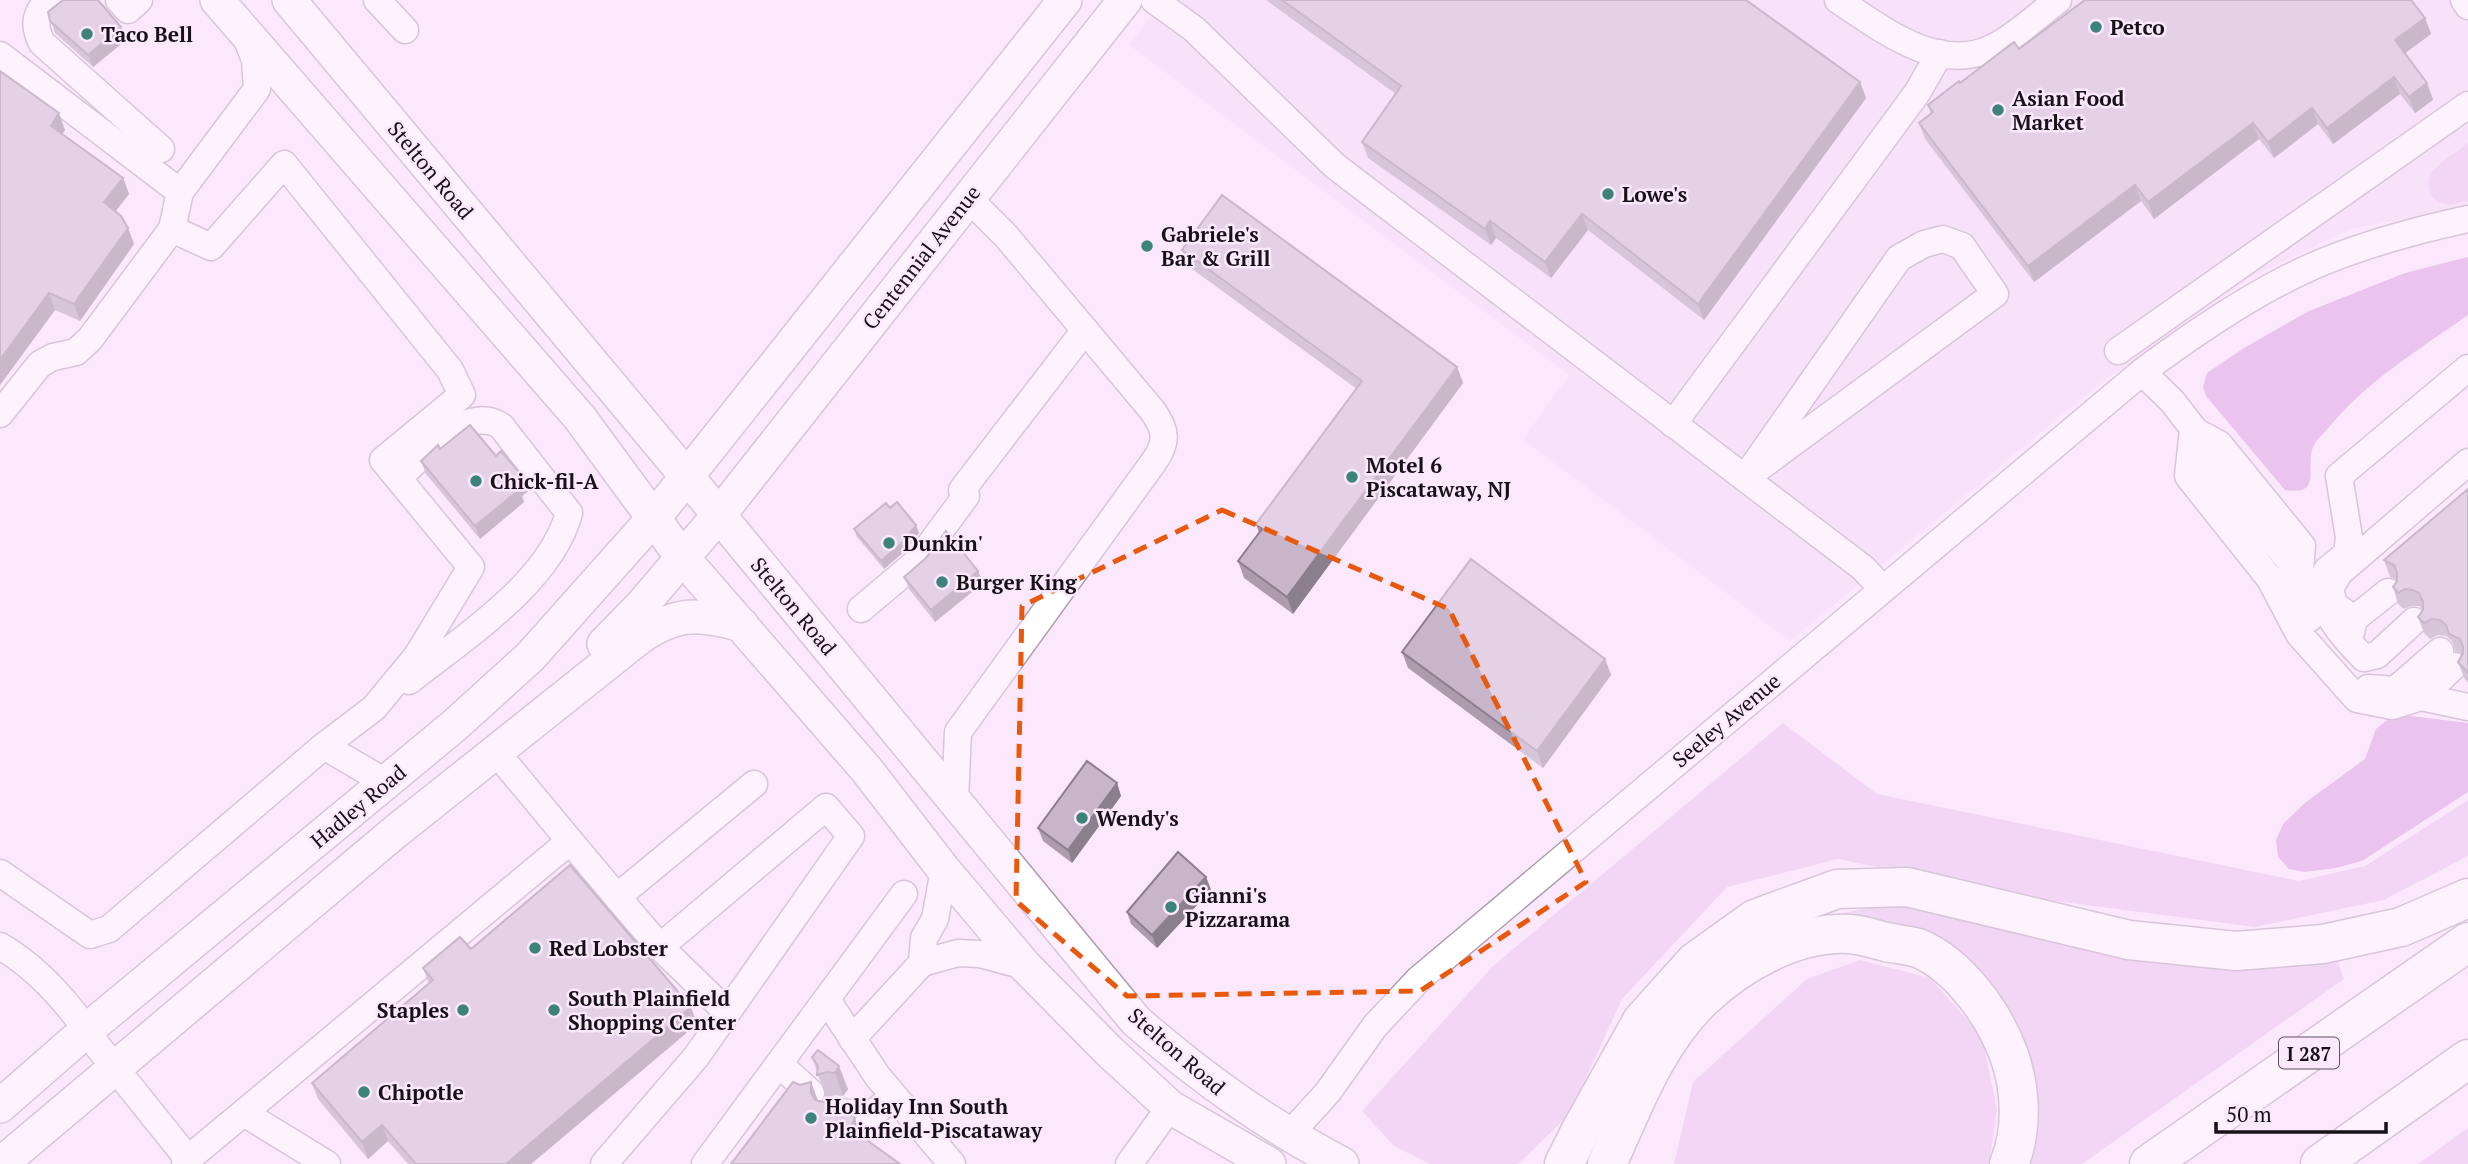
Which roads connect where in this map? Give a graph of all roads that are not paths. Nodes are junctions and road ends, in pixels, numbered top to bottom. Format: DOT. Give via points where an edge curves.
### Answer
graph roads {
  1 [pos="48,0"];
  2 [pos="217,0"];
  3 [pos="377,0"];
  4 [pos="1065,0"];
  5 [pos="1125,0"];
  6 [pos="1154,0"];
  7 [pos="1838,0"];
  8 [pos="2058,0"];
  9 [pos="2464,0"];
  10 [pos="296,3"];
  11 [pos="2468,6"];
  12 [pos="243,29"];
  13 [pos="405,30"];
  14 [pos="1940,53"];
  15 [pos="0,55"];
  16 [pos="2468,105"];
  17 [pos="161,149"];
  18 [pos="180,192"];
  19 [pos="968,198"];
  20 [pos="2468,219"];
  21 [pos="172,229"];
  22 [pos="1085,330"];
  23 [pos="2118,351"];
  24 [pos="2468,368"];
  25 [pos="2142,372"];
  26 [pos="0,414"];
  27 [pos="1673,424"];
  28 [pos="2193,430"];
  29 [pos="2468,462"];
  30 [pos="390,469"];
  31 [pos="687,477"];
  32 [pos="1745,478"];
  33 [pos="719,515"];
  34 [pos="653,519"];
  35 [pos="2384,534"];
  36 [pos="2349,537"];
  37 [pos="682,556"];
  38 [pos="1882,587"];
  39 [pos="2288,589"];
  40 [pos="2388,592"];
  41 [pos="861,608"];
  42 [pos="2414,621"];
  43 [pos="742,625"];
  44 [pos="2351,631"];
  45 [pos="2421,697"];
  46 [pos="2468,707"];
  47 [pos="374,708"];
  48 [pos="545,712"];
  49 [pos="324,746"];
  50 [pos="496,752"];
  51 [pos="387,783"];
  52 [pos="754,784"];
  53 [pos="955,801"];
  54 [pos="570,841"];
  55 [pos="944,870"];
  56 [pos="0,873"];
  57 [pos="904,894"];
  58 [pos="617,897"];
  59 [pos="2468,898"];
  60 [pos="2468,942"];
  61 [pos="0,946"];
  62 [pos="660,947"];
  63 [pos="922,962"];
  64 [pos="1026,966"];
  65 [pos="827,1000"];
  66 [pos="727,1012"];
  67 [pos="87,1030"];
  68 [pos="852,1038"];
  69 [pos="2468,1059"];
  70 [pos="779,1064"];
  71 [pos="116,1070"];
  72 [pos="811,1093"];
  73 [pos="894,1096"];
  74 [pos="0,1105"];
  75 [pos="1170,1107"];
  76 [pos="1633,1107"];
  77 [pos="834,1111"];
  78 [pos="244,1113"];
  79 [pos="1288,1136"];
  80 [pos="1572,1148"];
  81 [pos="187,1161"];
  82 [pos="1,1164"];
  83 [pos="327,1164"];
  84 [pos="604,1164"];
  85 [pos="705,1164"];
  86 [pos="952,1164"];
  87 [pos="1129,1164"];
  88 [pos="1269,1164"];
  89 [pos="1342,1164"];
  90 [pos="1545,1164"];
  91 [pos="1607,1164"];
  92 [pos="1624,1164"];
  93 [pos="2009,1164"];
  94 [pos="2149,1164"];
  95 [pos="2320,1164"];
  1 -- 17 [label="street" via="40,7 35,23 42,43"];
  2 -- 12 [label="main road, Stelton Road"];
  3 -- 13 [label="street"];
  4 -- 31 [label="main road"];
  5 -- 19 [label="main road, Centennial Avenue"];
  6 -- 27 [label="street" via="1194,29 1335,166"];
  7 -- 14 [label="street" via="1905,43"];
  8 -- 14 [label="street" via="1993,48 1971,54"];
  9 -- 11 [label="street"];
  10 -- 31 [label="main road, Stelton Road"];
  12 -- 18 [label="street" via="255,60 257,89"];
  12 -- 34 [label="main road, Stelton Road" via="580,418"];
  14 -- 27 [label="street" via="1917,93"];
  15 -- 18 [label="street"];
  16 -- 23 [label="street"];
  18 -- 21 [label="street"];
  19 -- 22 [label="street"];
  19 -- 33 [label="main road, Centennial Avenue"];
  20 -- 25 [label="street, Seeley Avenue" via="2347,252 2290,277 2193,334"];
  21 -- 26 [label="street" via="90,339 76,352 40,364"];
  21 -- 30 [label="street" via="211,247 284,164 450,370 462,395"];
  22 -- 41 [label="street" via="918,561"];
  22 -- 53 [label="street" via="1162,424 1163,449 958,732"];
  24 -- 36 [label="street" via="2339,476"];
  25 -- 28 [label="street"];
  25 -- 38 [label="street, Seeley Avenue"];
  27 -- 32 [label="street"];
  28 -- 39 [label="street" via="2296,554"];
  28 -- 39 [label="street" via="2177,481 2264,585"];
  29 -- 35 [label="street"];
  30 -- 47 [label="street" via="471,567 416,656"];
  30 -- 47 [label="street" via="456,427 492,420 569,513 564,531 514,597"];
  31 -- 33 [label="main road, Stelton Road"];
  31 -- 34 [label="main road, Hadley Road"];
  32 -- 32 [label="street" via="1995,294 1962,246 1943,239 1899,258"];
  32 -- 38 [label="street"];
  33 -- 37 [label="main road, Hadley Road"];
  33 -- 53 [label="main road, Stelton Road"];
  34 -- 37 [label="main road, Stelton Road"];
  34 -- 51 [label="main road, Hadley Road" via="530,657"];
  35 -- 36 [label="street" via="2364,540"];
  35 -- 44 [label="street" via="2339,573 2330,589 2334,605"];
  36 -- 44 [label="street" via="2347,554 2327,570 2318,588 2325,612"];
  37 -- 43 [label="main road, Stelton Road"];
  37 -- 48 [label="main road, Hadley Road"];
  38 -- 79 [label="street, Seeley Avenue" via="1419,979 1375,1026 1328,1092"];
  39 -- 45 [label="street" via="2299,634 2357,699 2392,706"];
  39 -- 45 [label="street" via="2367,688 2395,690 2447,659"];
  40 -- 44 [label="street"];
  42 -- 44 [label="street" via="2377,655 2364,658"];
  43 -- 48 [label="main road, Hadley Road" via="689,616 662,622"];
  43 -- 55 [label="main road, Stelton Road" via="866,769"];
  45 -- 46 [label="street"];
  47 -- 49 [label="street"];
  48 -- 50 [label="main road, Hadley Road"];
  49 -- 51 [label="street"];
  49 -- 56 [label="street" via="109,929 90,935"];
  50 -- 54 [label="street"];
  50 -- 71 [label="main road, Hadley Road"];
  51 -- 67 [label="main road, Hadley Road"];
  52 -- 58 [label="street"];
  53 -- 79 [label="main road, Stelton Road" via="1136,1021 1197,1072"];
  54 -- 58 [label="street"];
  54 -- 78 [label="street"];
  55 -- 63 [label="street" via="935,919 923,939"];
  55 -- 64 [label="main road, Stelton Road"];
  57 -- 65 [label="street"];
  58 -- 62 [label="street"];
  59 -- 80 [label="highway" via="2402,927 2323,944 2236,951 2129,940 1907,887 1837,889 1755,919 1695,962 1642,1021"];
  60 -- 94 [label="highway, I 287"];
  61 -- 67 [label="street" via="43,980"];
  62 -- 66 [label="street"];
  62 -- 66 [label="street" via="826,807 851,836"];
  63 -- 64 [label="street" via="958,953"];
  63 -- 68 [label="street"];
  64 -- 75 [label="main road, Stelton Road"];
  65 -- 68 [label="street"];
  65 -- 70 [label="street"];
  66 -- 84 [label="street" via="696,1057"];
  67 -- 71 [label="street"];
  67 -- 74 [label="main road, Hadley Road"];
  68 -- 73 [label="street"];
  69 -- 95 [label="highway"];
  70 -- 72 [label="street"];
  70 -- 85 [label="street"];
  71 -- 81 [label="street"];
  71 -- 82 [label="main road, Hadley Road"];
  73 -- 77 [label="street" via="870,1116"];
  73 -- 86 [label="street"];
  75 -- 87 [label="street"];
  75 -- 88 [label="main road, Stelton Road"];
  76 -- 91 [label="highway"];
  76 -- 92 [label="highway"];
  76 -- 93 [label="highway" via="1658,1056 1702,999 1745,965 1782,947 1850,934 1917,948 1948,968 1991,1014 2015,1072 2019,1126"];
  78 -- 81 [label="street"];
  78 -- 83 [label="street"];
  79 -- 89 [label="main road, Stelton Road"];
  80 -- 90 [label="highway"];
}
